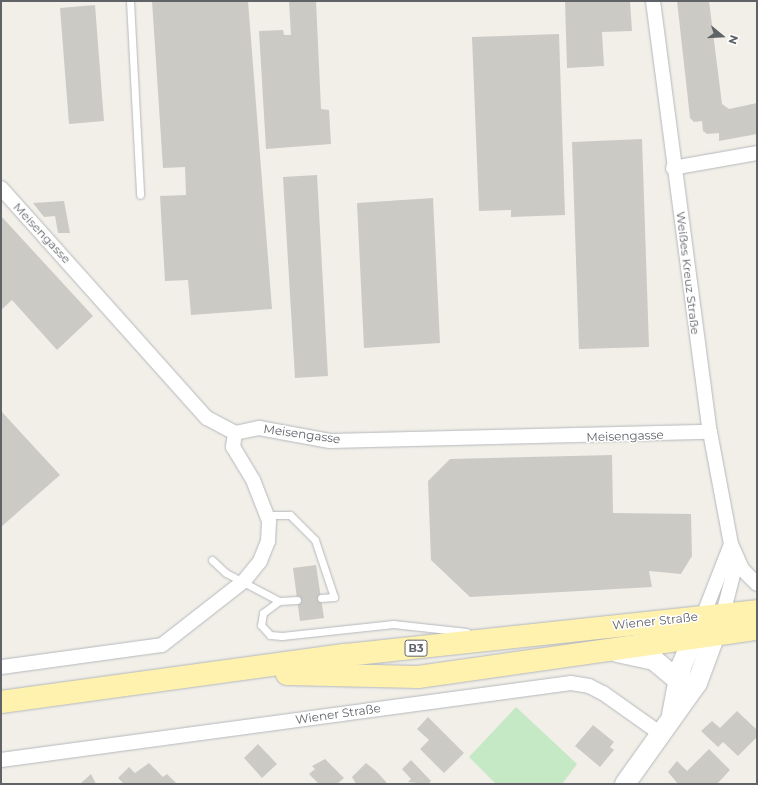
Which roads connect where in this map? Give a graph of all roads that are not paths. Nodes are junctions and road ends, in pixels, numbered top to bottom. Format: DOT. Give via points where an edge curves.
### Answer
graph roads {
  1 [pos="130,1"];
  2 [pos="653,1"];
  3 [pos="757,153"];
  4 [pos="673,168"];
  5 [pos="1,188"];
  6 [pos="140,195"];
  7 [pos="710,432"];
  8 [pos="235,434"];
  9 [pos="266,515"];
  10 [pos="731,544"];
  11 [pos="737,559"];
  12 [pos="212,560"];
  13 [pos="244,581"];
  14 [pos="757,584"];
  15 [pos="321,598"];
  16 [pos="297,600"];
  17 [pos="279,601"];
  18 [pos="757,611"];
  19 [pos="714,621"];
  20 [pos="757,629"];
  21 [pos="531,635"];
  22 [pos="694,636"];
  23 [pos="607,650"];
  24 [pos="1,667"];
  25 [pos="220,674"];
  26 [pos="678,680"];
  27 [pos="1,702"];
  28 [pos="672,717"];
  29 [pos="661,734"];
  30 [pos="1,760"];
  31 [pos="625,784"];
  1 -- 6 [label="lane"];
  2 -- 4 [label="street, Weißes Kreuz Straße"];
  3 -- 4 [label="street"];
  4 -- 7 [label="street, Weißes Kreuz Straße"];
  5 -- 8 [label="street, Meisengasse" via="207,418"];
  7 -- 8 [label="street, Meisengasse" via="330,441 259,428"];
  7 -- 10 [label="street, Weißes Kreuz Straße"];
  8 -- 9 [label="street" via="233,447 254,480"];
  9 -- 13 [label="street" via="268,541 260,561"];
  9 -- 15 [label="lane" via="290,515 315,540 334,597"];
  10 -- 11 [label="street, Weißes Kreuz Straße"];
  10 -- 19 [label="street"];
  11 -- 14 [label="street, Weißes Kreuz Straße"];
  11 -- 19 [label="street"];
  12 -- 13 [label="lane" via="226,573"];
  13 -- 17 [label="lane"];
  13 -- 24 [label="street" via="162,646"];
  16 -- 17 [label="lane"];
  17 -- 21 [label="lane" via="263,613 261,625 270,635 393,624 434,630"];
  18 -- 19 [label="main road, Wiener Straße / B3"];
  19 -- 20 [label="main road, Wiener Straße / B3"];
  19 -- 21 [label="main road, Wiener Straße / B3"];
  19 -- 22 [label="main road, Wiener Straße / B3"];
  19 -- 28 [label="main road" via="696,683"];
  21 -- 25 [label="main road, Wiener Straße / B3" via="279,663"];
  22 -- 23 [label="main road, Wiener Straße / B3"];
  22 -- 26 [label="main road"];
  23 -- 25 [label="main road, Wiener Straße / B3" via="537,657 418,677"];
  23 -- 26 [label="main road" via="654,660"];
  25 -- 27 [label="main road, Wiener Straße / B3"];
  26 -- 28 [label="main road"];
  28 -- 29 [label="main road"];
  29 -- 30 [label="street, Wiener Straße" via="603,693 589,686 571,683"];
  29 -- 31 [label="main road"];
}
